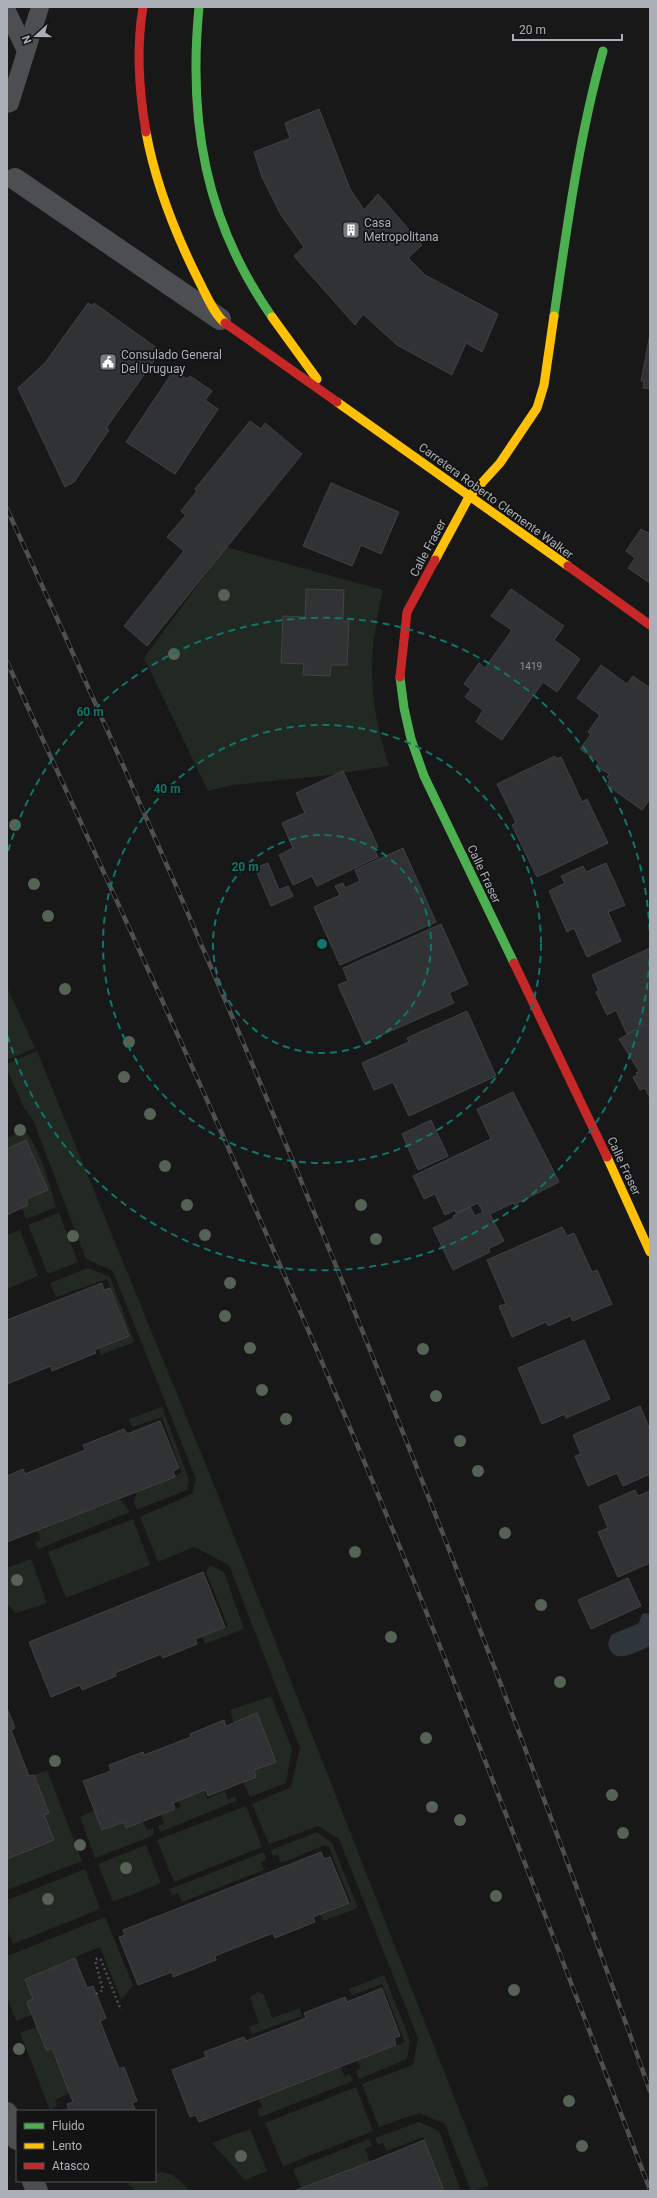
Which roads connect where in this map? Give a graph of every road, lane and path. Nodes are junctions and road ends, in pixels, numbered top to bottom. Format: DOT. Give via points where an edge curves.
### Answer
graph roads {
  1 [pos="40,7"];
  2 [pos="143,7"];
  3 [pos="199,7"];
  4 [pos="7,11"];
  5 [pos="26,51"];
  6 [pos="603,51"];
  7 [pos="7,104"];
  8 [pos="15,179"];
  9 [pos="220,319"];
  10 [pos="330,396"];
  11 [pos="468,497"];
  12 [pos="650,625"];
  13 [pos="650,1252"];
  14 [pos="96,1994"];
  15 [pos="120,2010"];
  16 [pos="7,2113"];
  17 [pos="16,2136"];
  1 -- 5 [label="lane"];
  2 -- 9 [label="main road, Carretera Roberto Clemente Walker" via="139,56 146,142 170,217 202,289"];
  3 -- 10 [label="main road, Carretera Roberto Clemente Walker" via="194,44 196,123 219,218 241,267 285,337"];
  4 -- 5 [label="lane"];
  5 -- 7 [label="lane" via="10,103"];
  6 -- 11 [label="main road, Calle Fraser" via="592,86 564,244 544,385 537,408 500,463"];
  8 -- 9 [label="street"];
  9 -- 10 [label="main road, Carretera Roberto Clemente Walker"];
  10 -- 11 [label="main road, Carretera Roberto Clemente Walker"];
  11 -- 12 [label="main road, Carretera Roberto Clemente Walker"];
  11 -- 13 [label="main road, Calle Fraser" via="407,612 400,673 410,733 424,776 602,1146"];
  14 -- 15 [label="path" via="103,1990 95,1964 98,1958"];
  16 -- 17 [label="street"];
}
